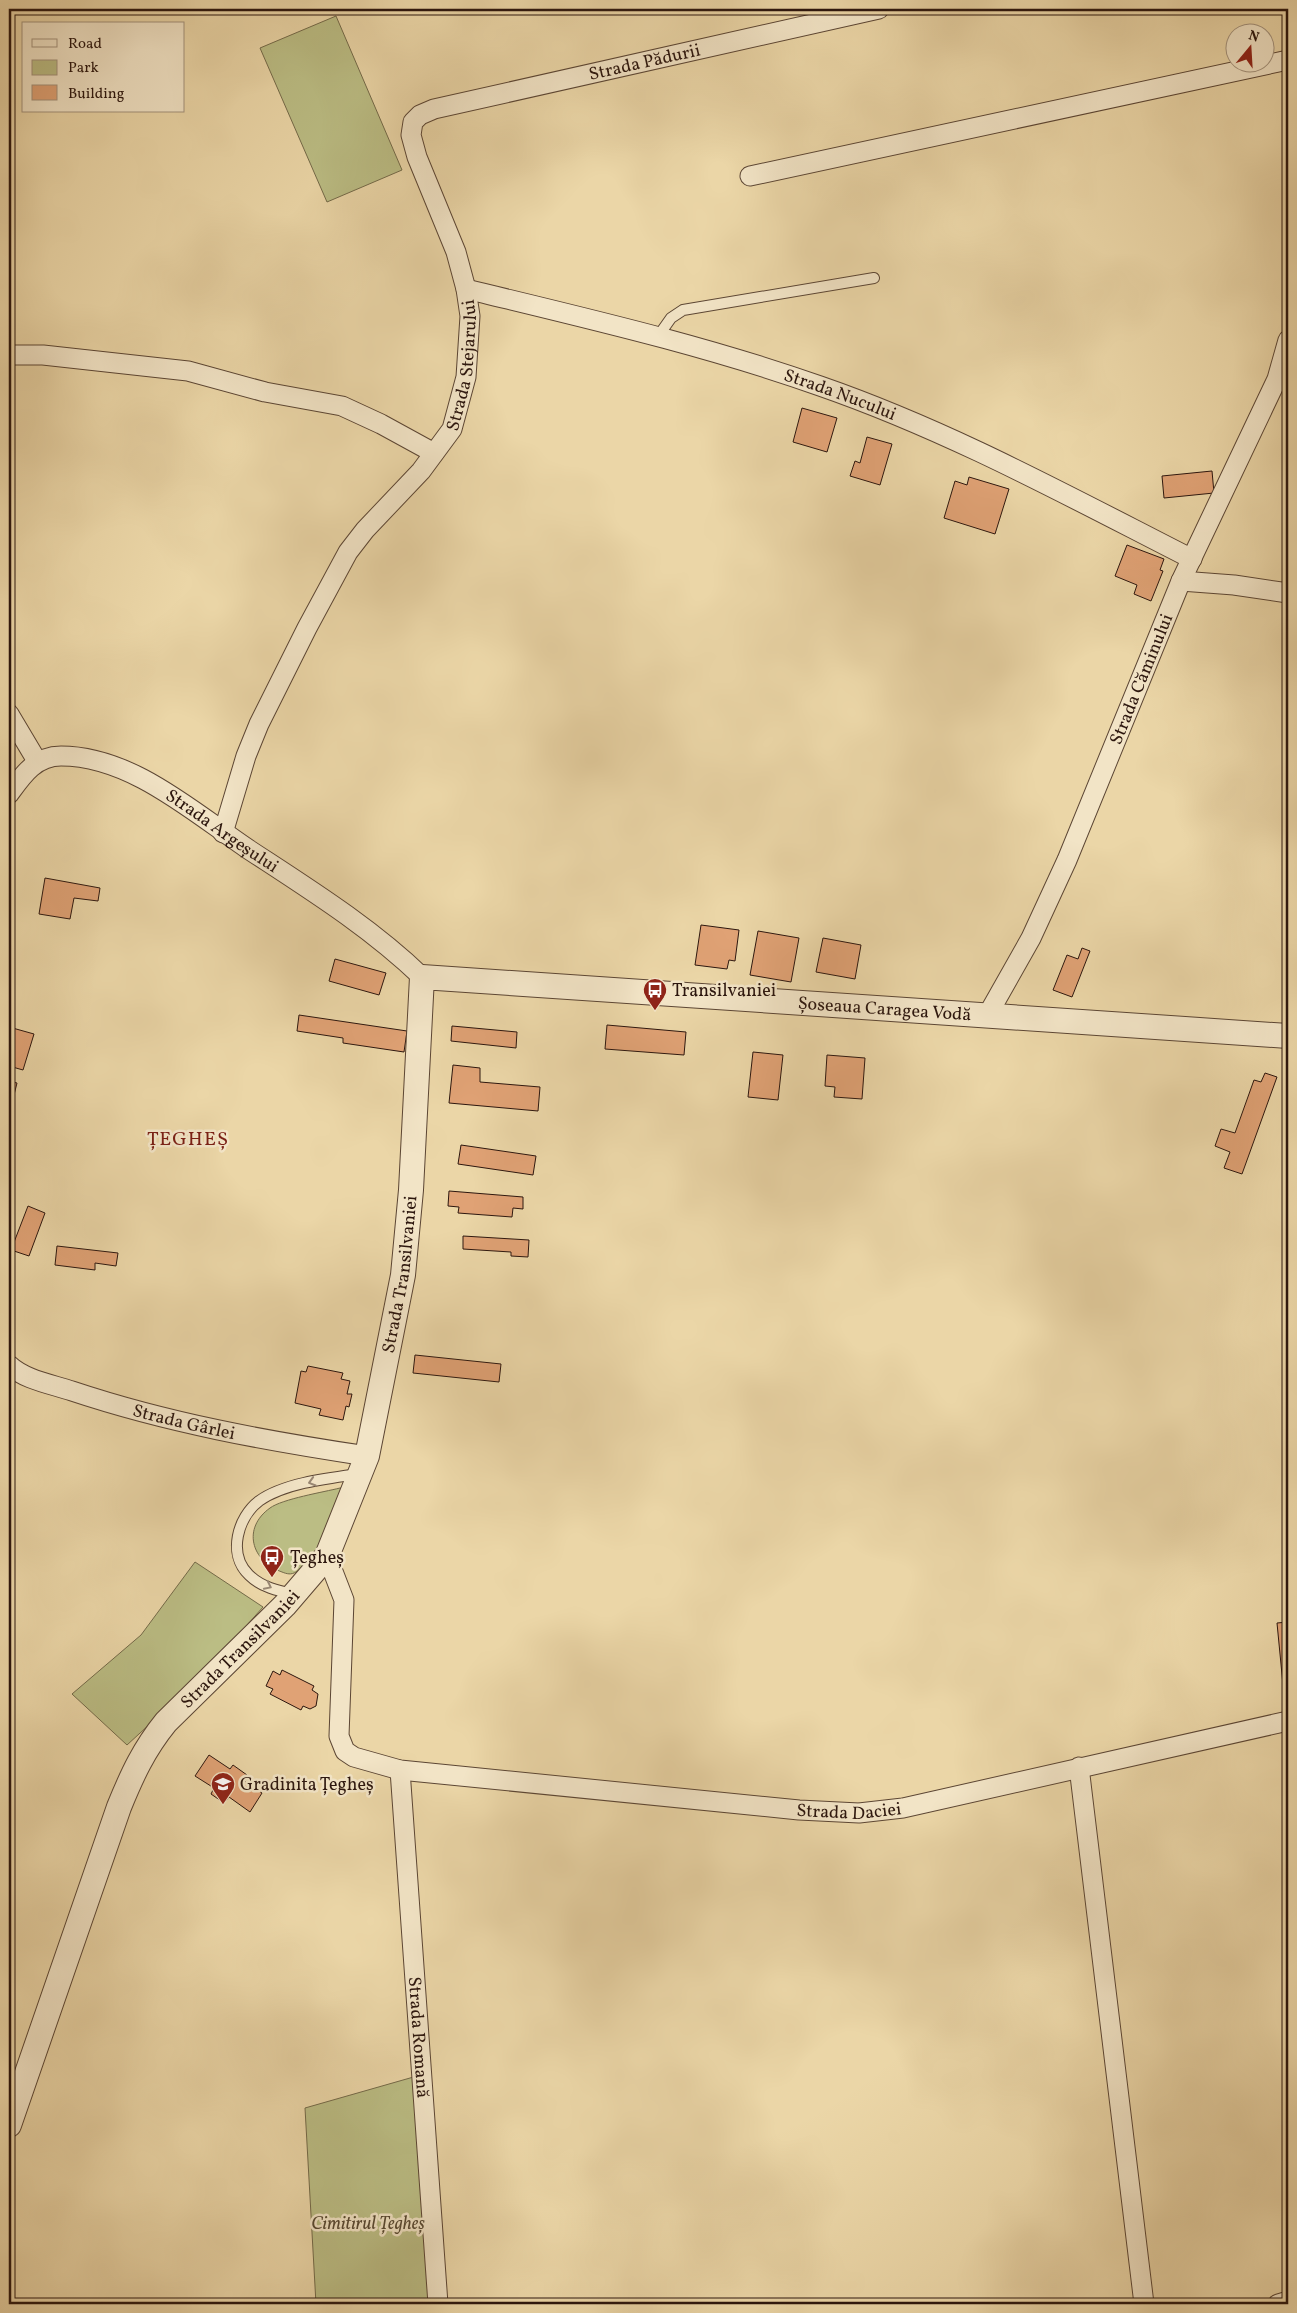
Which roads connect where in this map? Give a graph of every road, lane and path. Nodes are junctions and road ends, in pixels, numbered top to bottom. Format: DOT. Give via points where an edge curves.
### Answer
graph roads {
  1 [pos="878,9"];
  2 [pos="1288,60"];
  3 [pos="413,122"];
  4 [pos="750,176"];
  5 [pos="874,278"];
  6 [pos="466,289"];
  7 [pos="659,336"];
  8 [pos="1288,340"];
  9 [pos="10,355"];
  10 [pos="434,453"];
  11 [pos="1192,559"];
  12 [pos="1181,581"];
  13 [pos="1288,593"];
  14 [pos="9,714"];
  15 [pos="37,761"];
  16 [pos="9,794"];
  17 [pos="223,833"];
  18 [pos="422,977"];
  19 [pos="987,1016"];
  20 [pos="1288,1036"];
  21 [pos="9,1365"];
  22 [pos="363,1465"];
  23 [pos="327,1556"];
  24 [pos="294,1594"];
  25 [pos="1288,1722"];
  26 [pos="1079,1767"];
  27 [pos="400,1770"];
  28 [pos="9,2125"];
  29 [pos="1288,2301"];
  30 [pos="438,2304"];
  31 [pos="1144,2304"];
  32 [pos="1278,2304"];
  1 -- 3 [label="street, Strada Pădurii" via="434,109"];
  2 -- 4 [label="street"];
  3 -- 6 [label="street, Strada Stejarului" via="411,135 417,157 456,252"];
  5 -- 7 [label="lane" via="684,310 671,318"];
  6 -- 7 [label="street, Strada Nucului"];
  6 -- 10 [label="street, Strada Stejarului" via="470,316 466,377 452,429"];
  7 -- 11 [label="street, Strada Nucului" via="820,386 930,429 1024,472"];
  8 -- 11 [label="street, Strada Căminului" via="1277,379"];
  9 -- 10 [label="street" via="42,355 188,371 258,390 334,404 381,424"];
  10 -- 17 [label="street, Strada Stejarului" via="365,530 334,577 246,756"];
  11 -- 12 [label="street, Strada Căminului"];
  12 -- 13 [label="street"];
  12 -- 19 [label="street, Strada Căminului" via="1067,860 1031,938"];
  14 -- 15 [label="street"];
  15 -- 16 [label="street"];
  15 -- 17 [label="street, Strada Argeșului" via="59,756 90,760 119,769 156,787"];
  17 -- 18 [label="street, Strada Argeșului" via="372,933"];
  18 -- 19 [label="street, Șoseaua Caragea Vodă"];
  18 -- 22 [label="street, Strada Transilvaniei" via="412,1181 403,1275"];
  19 -- 20 [label="street, Șoseaua Caragea Vodă"];
  21 -- 22 [label="street, Strada Gârlei" via="26,1376 113,1404"];
  22 -- 23 [label="street, Strada Transilvaniei"];
  22 -- 24 [label="lane, one-way" via="276,1493 260,1501 240,1524 239,1560 248,1575 270,1589"];
  23 -- 24 [label="street, Strada Transilvaniei"];
  23 -- 27 [label="street, Strada Daciei" via="344,1600 339,1736 345,1751 354,1757"];
  24 -- 28 [label="street, Strada Transilvaniei" via="166,1722 144,1751 119,1807"];
  25 -- 26 [label="street, Strada Daciei"];
  26 -- 27 [label="street, Strada Daciei" via="903,1808 859,1813 799,1810"];
  26 -- 31 [label="street"];
  27 -- 30 [label="street, Strada Romană"];
  29 -- 32 [label="street"];
}
